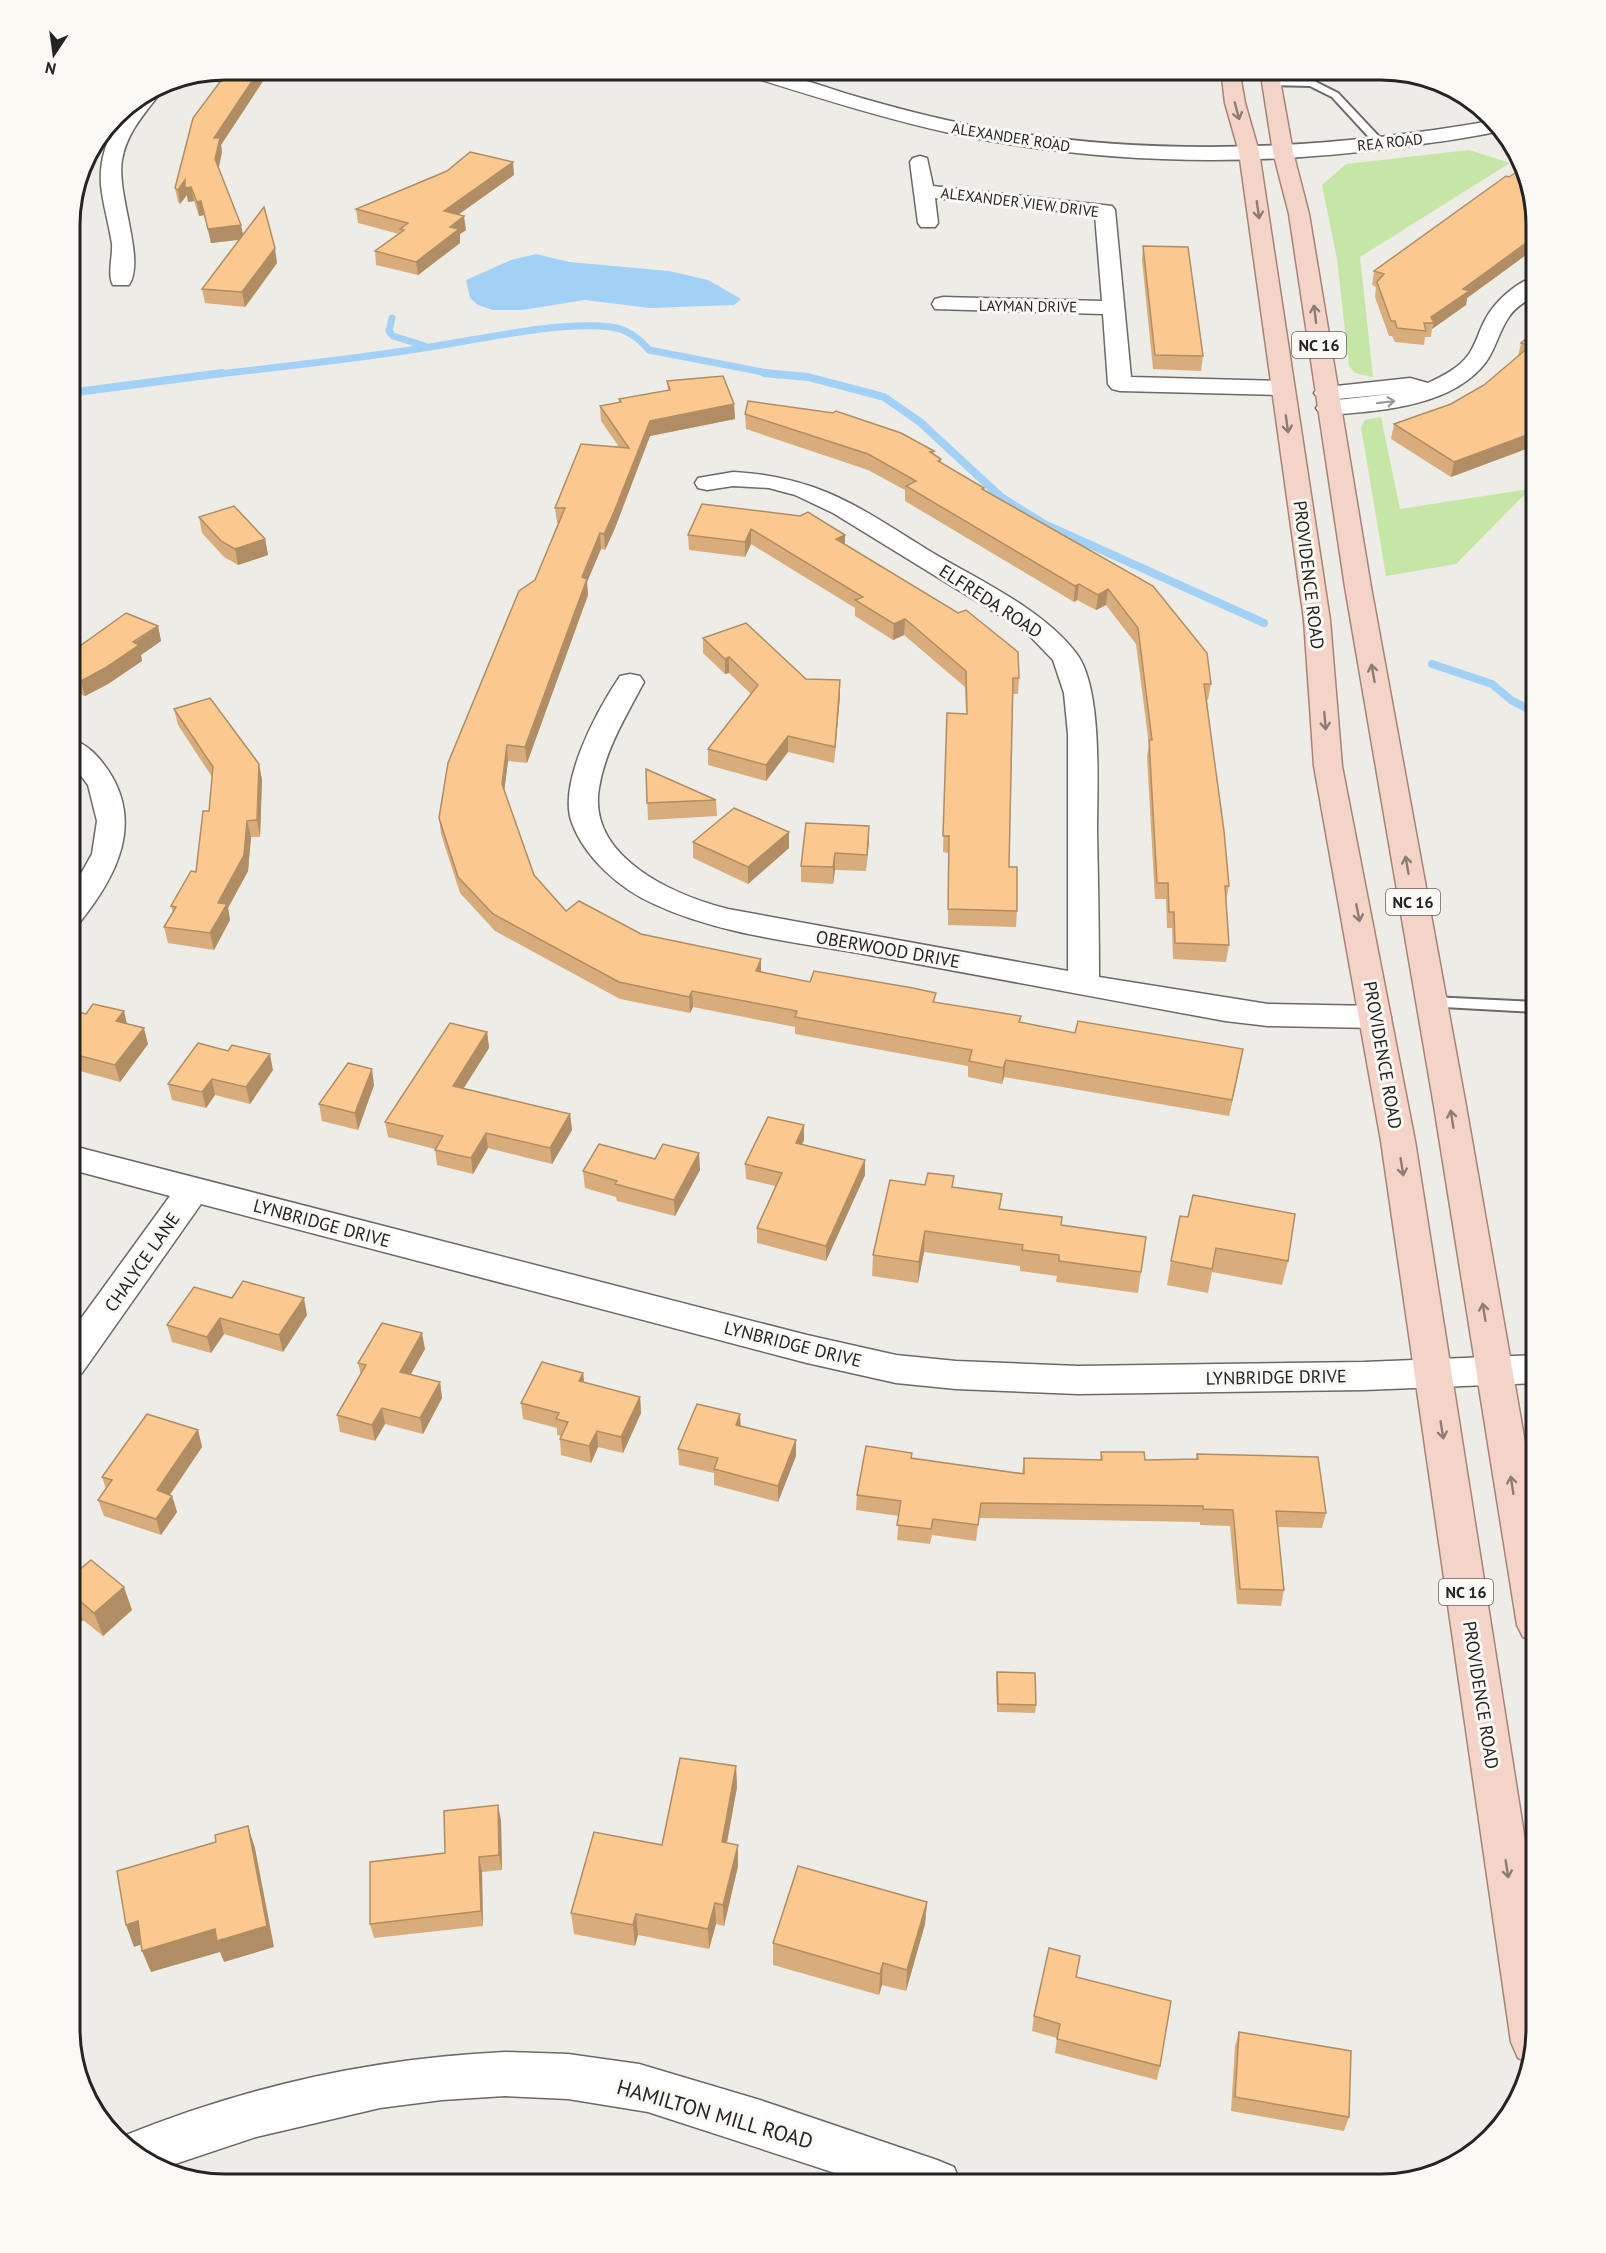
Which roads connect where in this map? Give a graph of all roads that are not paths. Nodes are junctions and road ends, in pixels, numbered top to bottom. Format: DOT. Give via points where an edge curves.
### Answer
graph roads {
  1 [pos="782,80"];
  2 [pos="1232,80"];
  3 [pos="1271,80"];
  4 [pos="1294,80"];
  5 [pos="140,107"];
  6 [pos="1489,127"];
  7 [pos="1381,144"];
  8 [pos="1249,152"];
  9 [pos="1283,152"];
  10 [pos="920,162"];
  11 [pos="924,191"];
  12 [pos="928,223"];
  13 [pos="121,280"];
  14 [pos="1526,292"];
  15 [pos="943,304"];
  16 [pos="1114,308"];
  17 [pos="1282,388"];
  18 [pos="1327,400"];
  19 [pos="707,483"];
  20 [pos="630,682"];
  21 [pos="80,756"];
  22 [pos="80,901"];
  23 [pos="1084,986"];
  24 [pos="1431,1002"];
  25 [pos="1526,1006"];
  26 [pos="1376,1017"];
  27 [pos="80,1160"];
  28 [pos="194,1189"];
  29 [pos="80,1348"];
  30 [pos="1493,1369"];
  31 [pos="1526,1369"];
  32 [pos="1433,1372"];
  33 [pos="1526,1561"];
  34 [pos="1526,1989"];
  35 [pos="147,2151"];
  36 [pos="906,2174"];
  1 -- 8 [label="street, ALEXANDER ROAD" via="901,116 999,137 1122,151"];
  2 -- 8 [label="main road, PROVIDENCE ROAD / NC 16, one-way"];
  3 -- 9 [label="main road, NC 16"];
  4 -- 7 [label="lane" via="1312,83 1335,95"];
  5 -- 13 [label="street" via="114,150 111,168 122,244"];
  6 -- 7 [label="street, REA ROAD"];
  7 -- 9 [label="street, REA ROAD"];
  8 -- 9 [label="street, ALEXANDER ROAD"];
  8 -- 17 [label="main road, PROVIDENCE ROAD / NC 16, one-way"];
  18 -- 9 [label="main road, NC 16, one-way" via="1299,214"];
  10 -- 11 [label="street"];
  11 -- 12 [label="street"];
  11 -- 16 [label="street, ALEXANDER VIEW DRIVE" via="1105,210"];
  14 -- 18 [label="street" via="1502,311 1480,355 1462,374 1445,384 1397,400"];
  15 -- 16 [label="street, LAYMAN DRIVE"];
  16 -- 17 [label="street, ALEXANDER VIEW DRIVE" via="1120,384"];
  17 -- 26 [label="main road, PROVIDENCE ROAD / NC 16, one-way" via="1317,620 1328,766"];
  24 -- 18 [label="main road, NC 16, one-way"];
  19 -- 23 [label="street, ELFREDA ROAD" via="733,479 770,481 804,490 842,508 1034,625 1066,657 1078,693 1082,734"];
  20 -- 23 [label="street, OBERWOOD DRIVE" via="598,748 586,781 583,806 587,829 620,870 645,889 706,915"];
  21 -- 22 [label="street" via="88,762 108,798 112,834 97,879"];
  23 -- 26 [label="street, OBERWOOD DRIVE" via="1246,1012"];
  24 -- 25 [label="lane"];
  30 -- 24 [label="main road, NC 16, one-way"];
  26 -- 32 [label="main road, PROVIDENCE ROAD / NC 16, one-way"];
  27 -- 28 [label="street, LYNBRIDGE DRIVE"];
  28 -- 29 [label="street, CHALYCE LANE"];
  28 -- 32 [label="street, LYNBRIDGE DRIVE" via="896,1369 1078,1380"];
  30 -- 31 [label="street, LYNBRIDGE DRIVE"];
  30 -- 32 [label="street, LYNBRIDGE DRIVE"];
  33 -- 30 [label="main road, NC 16, one-way"];
  32 -- 34 [label="main road, PROVIDENCE ROAD / NC 16, one-way"];
  35 -- 36 [label="street, HAMILTON MILL ROAD" via="290,2103 407,2080 537,2073 631,2086 734,2115"];
}
